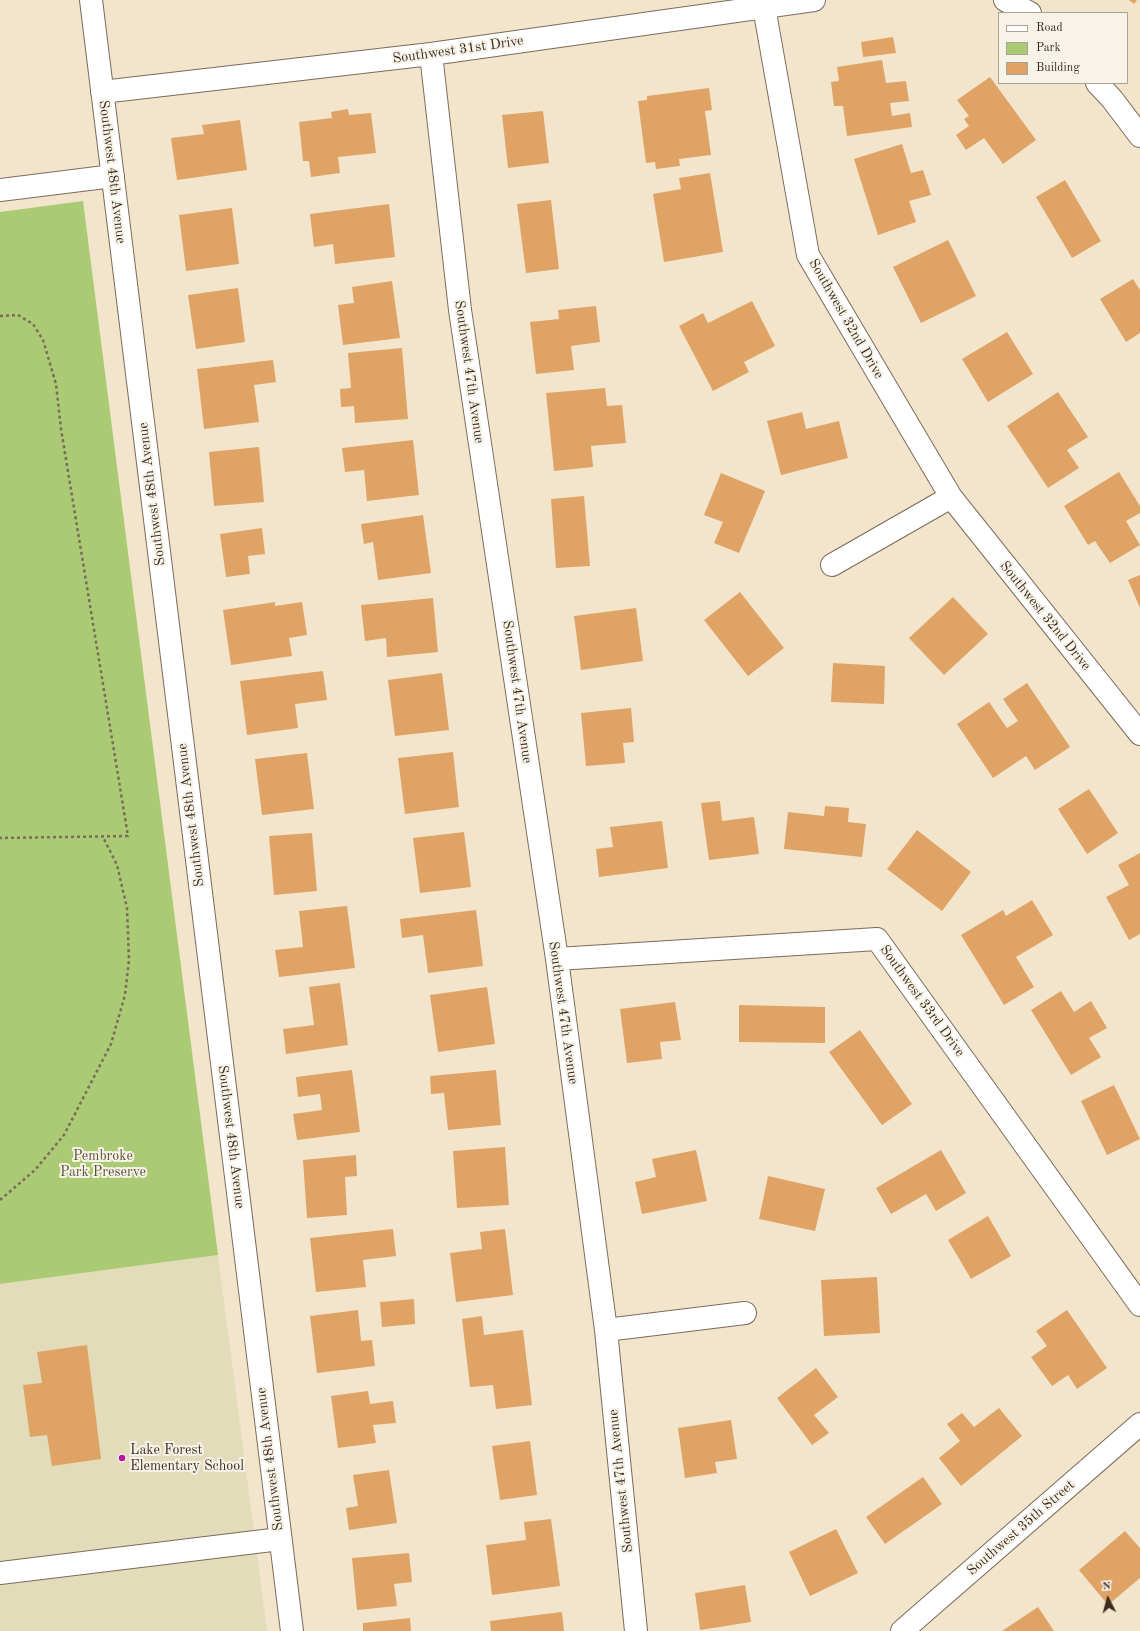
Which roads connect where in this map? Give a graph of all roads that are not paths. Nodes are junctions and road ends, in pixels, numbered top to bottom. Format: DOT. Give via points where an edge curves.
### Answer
graph roads {
  1 [pos="91,0"];
  2 [pos="814,0"];
  3 [pos="1005,0"];
  4 [pos="764,7"];
  5 [pos="1028,12"];
  6 [pos="431,54"];
  7 [pos="1098,84"];
  8 [pos="102,92"];
  9 [pos="1140,136"];
  10 [pos="113,176"];
  11 [pos="0,190"];
  12 [pos="951,497"];
  13 [pos="832,566"];
  14 [pos="1140,734"];
  15 [pos="556,958"];
  16 [pos="1140,1305"];
  17 [pos="745,1313"];
  18 [pos="606,1330"];
  19 [pos="1140,1424"];
  20 [pos="280,1539"];
  21 [pos="0,1573"];
  22 [pos="292,1631"];
  23 [pos="636,1631"];
  24 [pos="902,1631"];
  1 -- 8 [label="street, Southwest 48th Avenue"];
  2 -- 4 [label="street, Southwest 31st Drive"];
  3 -- 5 [label="street"];
  4 -- 6 [label="street, Southwest 31st Drive"];
  4 -- 12 [label="street, Southwest 32nd Drive" via="808,255"];
  6 -- 8 [label="street, Southwest 31st Drive"];
  6 -- 15 [label="street, Southwest 47th Avenue" via="460,310"];
  7 -- 9 [label="street"];
  8 -- 10 [label="street, Southwest 48th Avenue"];
  10 -- 11 [label="street"];
  10 -- 20 [label="street, Southwest 48th Avenue"];
  12 -- 13 [label="street"];
  12 -- 14 [label="street, Southwest 32nd Drive"];
  15 -- 16 [label="street, Southwest 33rd Drive" via="877,939"];
  15 -- 18 [label="street, Southwest 47th Avenue"];
  17 -- 18 [label="street"];
  18 -- 23 [label="street, Southwest 47th Avenue"];
  19 -- 24 [label="street, Southwest 35th Street"];
  20 -- 21 [label="street"];
  20 -- 22 [label="street, Southwest 48th Avenue"];
}
